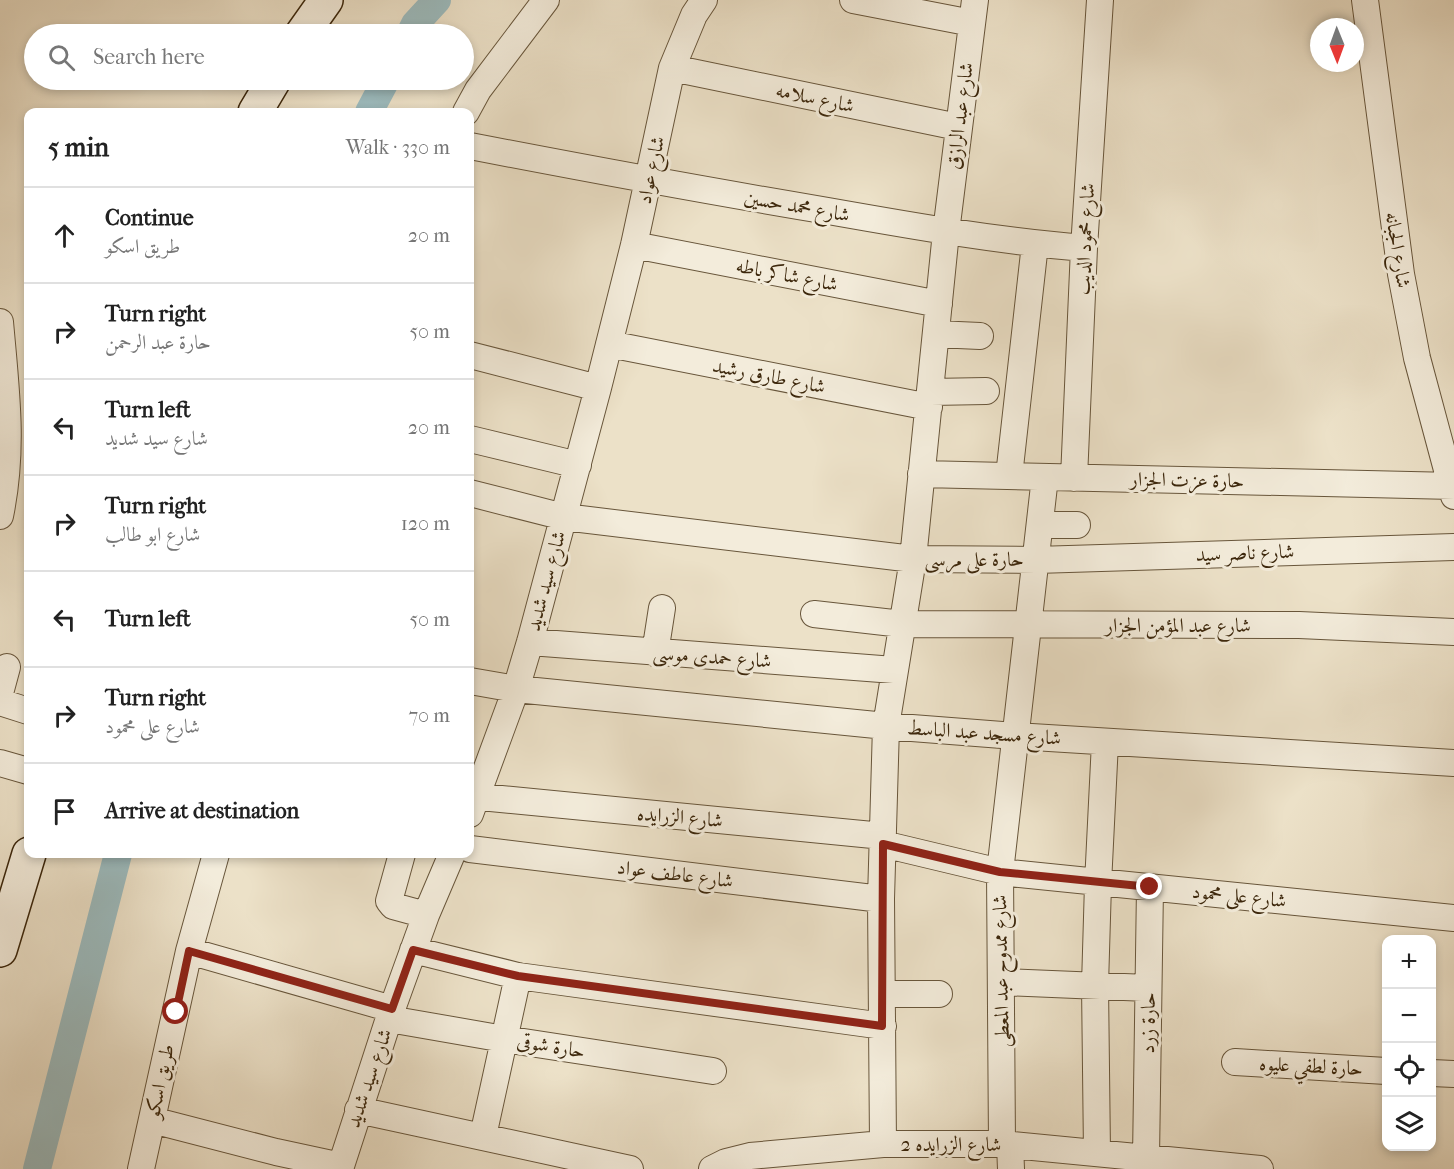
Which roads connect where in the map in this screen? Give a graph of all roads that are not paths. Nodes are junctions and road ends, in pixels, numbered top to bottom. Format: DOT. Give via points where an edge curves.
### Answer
graph roads {
  1 [pos="326,0"];
  2 [pos="546,0"];
  3 [pos="704,0"];
  4 [pos="853,0"];
  5 [pos="1100,0"];
  6 [pos="1365,0"];
  7 [pos="973,12"];
  8 [pos="309,24"];
  9 [pos="672,68"];
  10 [pos="268,90"];
  11 [pos="257,108"];
  12 [pos="468,108"];
  13 [pos="958,127"];
  14 [pos="474,147"];
  15 [pos="649,181"];
  16 [pos="946,232"];
  17 [pos="1035,244"];
  18 [pos="634,245"];
  19 [pos="1084,248"];
  20 [pos="939,304"];
  21 [pos="0,322"];
  22 [pos="936,334"];
  23 [pos="980,336"];
  24 [pos="609,344"];
  25 [pos="474,357"];
  26 [pos="598,388"];
  27 [pos="986,392"];
  28 [pos="930,400"];
  29 [pos="474,440"];
  30 [pos="1448,451"];
  31 [pos="578,465"];
  32 [pos="921,474"];
  33 [pos="1009,476"];
  34 [pos="1045,477"];
  35 [pos="1074,478"];
  36 [pos="3,484"];
  37 [pos="1453,490"];
  38 [pos="474,494"];
  39 [pos="0,516"];
  40 [pos="564,517"];
  41 [pos="1040,525"];
  42 [pos="1077,525"];
  43 [pos="1454,548"];
  44 [pos="913,559"];
  45 [pos="1036,560"];
  46 [pos="662,608"];
  47 [pos="814,614"];
  48 [pos="902,624"];
  49 [pos="1029,625"];
  50 [pos="1454,632"];
  51 [pos="530,642"];
  52 [pos="656,653"];
  53 [pos="8,667"];
  54 [pos="894,670"];
  55 [pos="474,682"];
  56 [pos="516,689"];
  57 [pos="0,693"];
  58 [pos="0,702"];
  59 [pos="24,710"];
  60 [pos="886,726"];
  61 [pos="1015,736"];
  62 [pos="1105,742"];
  63 [pos="480,758"];
  64 [pos="0,763"];
  65 [pos="1454,763"];
  66 [pos="24,770"];
  67 [pos="474,792"];
  68 [pos="474,803"];
  69 [pos="883,840"];
  70 [pos="474,849"];
  71 [pos="28,858"];
  72 [pos="215,858"];
  73 [pos="401,858"];
  74 [pos="450,858"];
  75 [pos="1000,872"];
  76 [pos="1098,884"];
  77 [pos="1150,887"];
  78 [pos="881,899"];
  79 [pos="426,915"];
  80 [pos="1454,918"];
  81 [pos="0,950"];
  82 [pos="413,950"];
  83 [pos="189,951"];
  84 [pos="518,976"];
  85 [pos="1002,982"];
  86 [pos="1095,986"];
  87 [pos="1148,988"];
  88 [pos="883,994"];
  89 [pos="939,994"];
  90 [pos="391,1014"];
  91 [pos="882,1026"];
  92 [pos="504,1039"];
  93 [pos="1235,1062"];
  94 [pos="713,1071"];
  95 [pos="1382,1071"];
  96 [pos="1436,1073"];
  97 [pos="1454,1074"];
  98 [pos="357,1110"];
  99 [pos="152,1120"];
  100 [pos="483,1136"];
  101 [pos="883,1144"];
  102 [pos="1008,1152"];
  103 [pos="1097,1153"];
  104 [pos="1146,1158"];
  105 [pos="553,1160"];
  106 [pos="273,1161"];
  107 [pos="751,1162"];
  108 [pos="1173,1165"];
  109 [pos="340,1168"];
  110 [pos="617,1168"];
  111 [pos="141,1169"];
  112 [pos="712,1169"];
  113 [pos="1260,1169"];
  1 -- 8 [label="street"];
  2 -- 12 [label="street"];
  3 -- 9 [label="street, شارع عواد"];
  4 -- 7 [label="street"];
  5 -- 19 [label="street, شارع محمود الديب"];
  6 -- 30 [label="street, شارع الجبانه" via="1401,274 1417,358"];
  7 -- 13 [label="street, شارع عبد الرازق"];
  9 -- 13 [label="street, شارع سلامه"];
  9 -- 15 [label="street, شارع عواد"];
  10 -- 11 [label="street"];
  13 -- 16 [label="street, شارع عبد الرازق"];
  14 -- 15 [label="street, شارع محمد حسين"];
  15 -- 16 [label="street, شارع محمد حسين"];
  15 -- 18 [label="street, شارع عواد"];
  16 -- 17 [label="street, شارع محمد حسين"];
  16 -- 20 [label="street, شارع عبد الرازق"];
  17 -- 19 [label="street, شارع محمد حسين"];
  17 -- 33 [label="street"];
  18 -- 20 [label="street, شارع شاكر باطه"];
  18 -- 24 [label="street, شارع عواد"];
  19 -- 35 [label="street, شارع محمود الديب"];
  20 -- 22 [label="street, شارع عبد الرازق"];
  21 -- 36 [label="street" via="9,430"];
  22 -- 23 [label="street"];
  22 -- 28 [label="street, شارع عبد الرازق"];
  24 -- 26 [label="street, شارع سيد شديد"];
  24 -- 28 [label="street, شارع طارق رشيد"];
  25 -- 26 [label="street"];
  26 -- 31 [label="street, شارع سيد شديد"];
  27 -- 28 [label="street, شارع طارق رشيد"];
  28 -- 32 [label="street, شارع عبد الرازق"];
  29 -- 31 [label="street"];
  30 -- 37 [label="street, شارع الجبانه"];
  31 -- 40 [label="street, شارع سيد شديد"];
  32 -- 33 [label="street, حارة عزت الجزار"];
  32 -- 44 [label="street, شارع عبد الرازق"];
  33 -- 34 [label="street, حارة عزت الجزار"];
  34 -- 35 [label="street, حارة عزت الجزار"];
  34 -- 41 [label="street, شارع ممدوح عبد المعطى"];
  35 -- 37 [label="street, حارة عزت الجزار"];
  36 -- 39 [label="street"];
  38 -- 40 [label="street, حارة على مرسى"];
  40 -- 44 [label="street, حارة على مرسى"];
  40 -- 51 [label="street, شارع سيد شديد"];
  41 -- 42 [label="street"];
  41 -- 45 [label="street, شارع ممدوح عبد المعطى"];
  43 -- 45 [label="street, شارع ناصر سيد"];
  44 -- 45 [label="street, حارة على مرسى"];
  44 -- 48 [label="street, شارع عبد الرازق"];
  45 -- 49 [label="street, شارع ممدوح عبد المعطى"];
  46 -- 52 [label="street"];
  47 -- 48 [label="street, شارع عبد المؤمن الجزار"];
  48 -- 49 [label="street, شارع عبد المؤمن الجزار"];
  48 -- 54 [label="street, شارع عبد الرازق"];
  49 -- 50 [label="street, شارع عبد المؤمن الجزار" via="1299,625"];
  49 -- 61 [label="street, شارع ممدوح عبد المعطى"];
  51 -- 52 [label="street, شارع حمدى موسى"];
  51 -- 56 [label="street, شارع سيد شديد"];
  52 -- 54 [label="street, شارع حمدى موسى"];
  53 -- 57 [label="street"];
  54 -- 60 [label="street, شارع عبد الرازق"];
  55 -- 56 [label="street, شارع مسجد عبد الباسط"];
  56 -- 60 [label="street, شارع مسجد عبد الباسط"];
  56 -- 63 [label="street, شارع سيد شديد"];
  58 -- 59 [label="street"];
  60 -- 61 [label="street, شارع مسجد عبد الباسط"];
  60 -- 69 [label="street, شارع عبد الرازق"];
  61 -- 62 [label="street, شارع مسجد عبد الباسط"];
  61 -- 75 [label="street, شارع ممدوح عبد المعطى"];
  62 -- 65 [label="street, شارع مسجد عبد الباسط"];
  62 -- 76 [label="street"];
  63 -- 67 [label="street, شارع سيد شديد"];
  64 -- 66 [label="street"];
  68 -- 69 [label="street, شارع الزرايده"];
  69 -- 75 [label="street, شارع على محمود"];
  69 -- 78 [label="street, شارع عبد الرازق"];
  70 -- 78 [label="street, شارع عاطف عواد"];
  71 -- 81 [label="street"];
  72 -- 83 [label="street, طريق اسكو"];
  73 -- 79 [label="street" via="389,901 393,906"];
  74 -- 79 [label="street, شارع سيد شديد"];
  75 -- 76 [label="street, شارع على محمود"];
  75 -- 85 [label="street, شارع ممدوح عبد المعطى"];
  76 -- 77 [label="street, شارع على محمود"];
  76 -- 86 [label="street"];
  77 -- 80 [label="street, شارع على محمود"];
  77 -- 87 [label="street, حارة زرد"];
  78 -- 88 [label="street, شارع عبد الرازق"];
  79 -- 82 [label="street, شارع سيد شديد"];
  82 -- 84 [label="street"];
  82 -- 90 [label="street, شارع سيد شديد"];
  83 -- 90 [label="street, حارة شوقى"];
  83 -- 99 [label="street, طريق اسكو"];
  84 -- 91 [label="street"];
  84 -- 92 [label="street"];
  85 -- 86 [label="street"];
  85 -- 102 [label="street, شارع ممدوح عبد المعطى"];
  86 -- 87 [label="street"];
  86 -- 103 [label="street"];
  87 -- 104 [label="street, حارة زرد"];
  88 -- 89 [label="street"];
  88 -- 91 [label="street, شارع عبد الرازق"];
  90 -- 92 [label="street, حارة شوقى"];
  90 -- 98 [label="street, شارع سيد شديد"];
  91 -- 101 [label="street, شارع عبد الرازق"];
  92 -- 94 [label="street, حارة شوقى"];
  92 -- 100 [label="street"];
  93 -- 95 [label="street, حارة لطفي عليوه"];
  96 -- 97 [label="street"];
  98 -- 100 [label="street"];
  98 -- 109 [label="street, شارع سيد شديد"];
  99 -- 106 [label="street"];
  99 -- 111 [label="street, طريق اسكو"];
  100 -- 105 [label="street"];
  101 -- 102 [label="street, شارع الزرايده 2"];
  101 -- 107 [label="street, شارع الزرايده 2"];
  102 -- 103 [label="street, شارع الزرايده 2"];
  103 -- 104 [label="street, شارع الزرايده 2"];
  104 -- 108 [label="street, شارع الزرايده 2"];
  105 -- 110 [label="street"];
  106 -- 109 [label="street"];
  107 -- 112 [label="street, شارع الزرايده 2" via="726,1162"];
  108 -- 113 [label="street, شارع الزرايده 2"];
}
